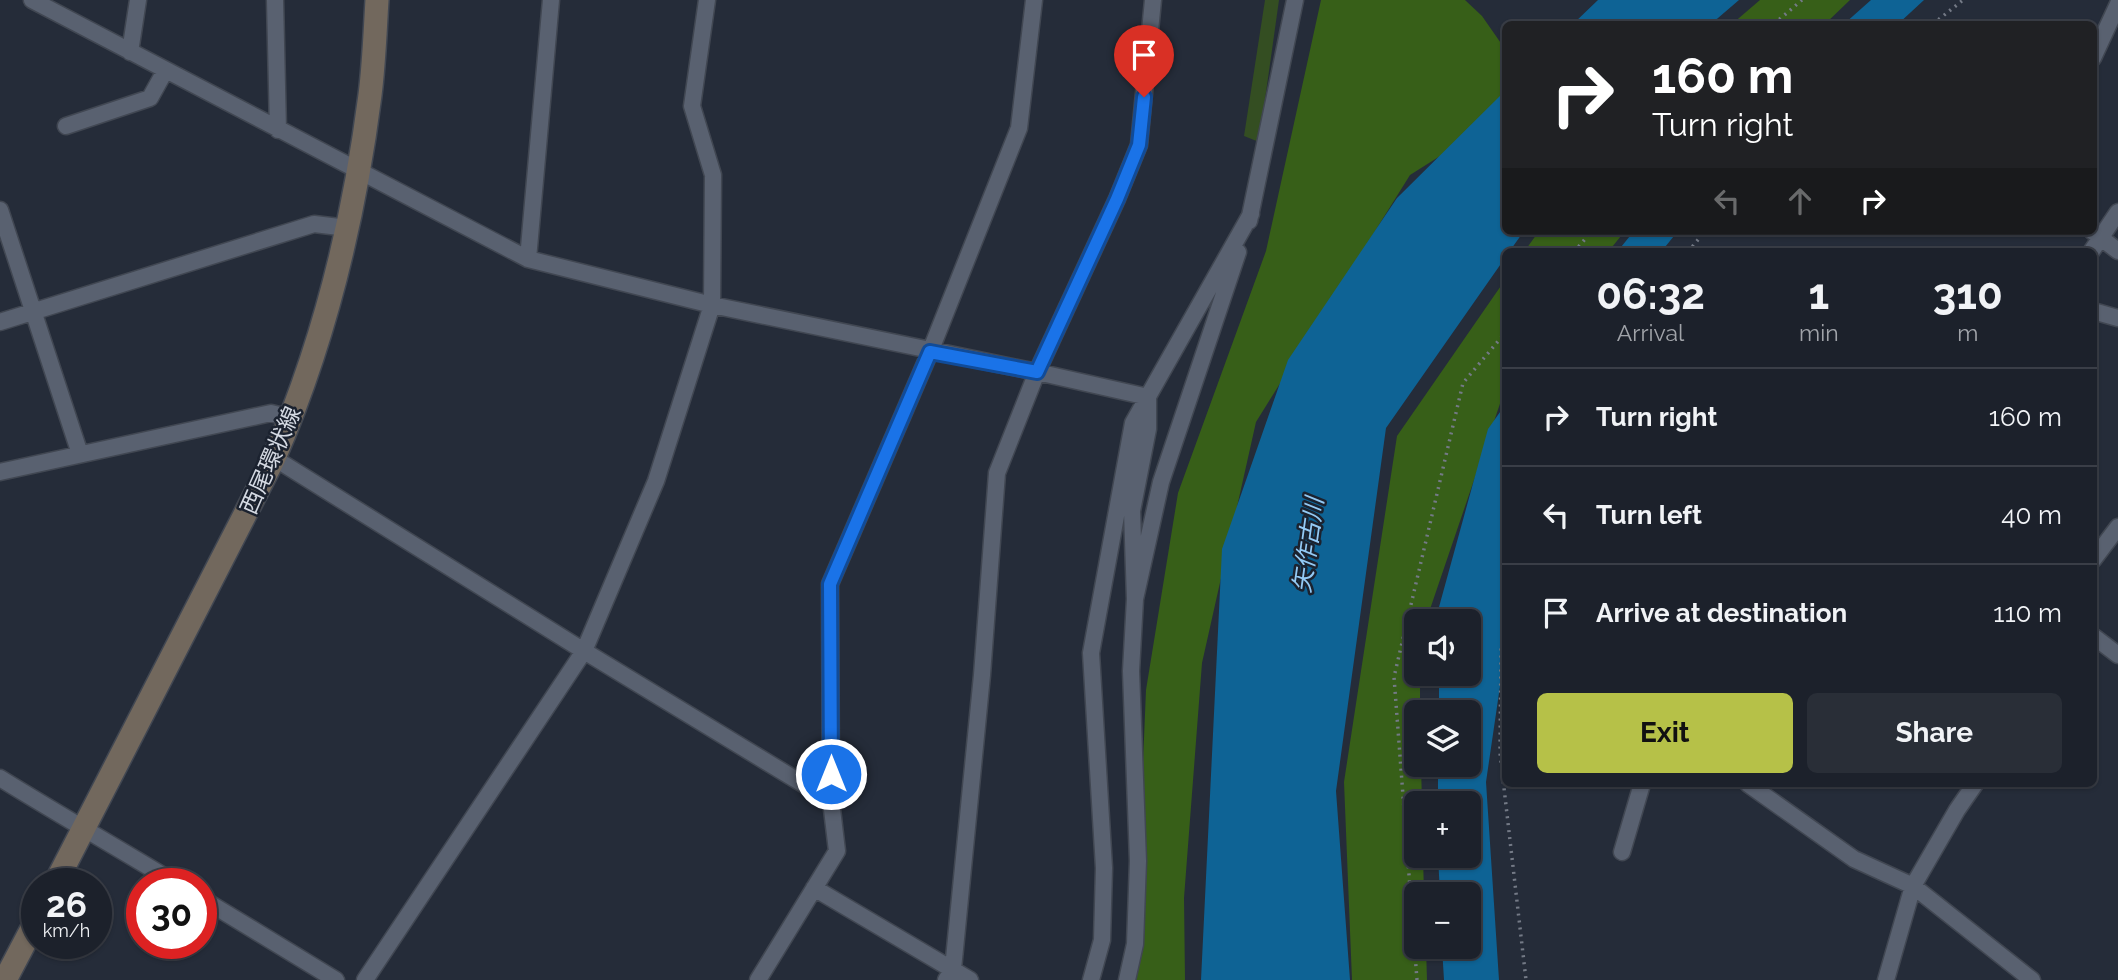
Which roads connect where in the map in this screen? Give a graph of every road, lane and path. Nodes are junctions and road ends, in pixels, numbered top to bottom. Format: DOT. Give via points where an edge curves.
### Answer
graph roads {
  1 [pos="32,0"];
  2 [pos="138,0"];
  3 [pos="275,0"];
  4 [pos="377,0"];
  5 [pos="551,0"];
  6 [pos="707,0"];
  7 [pos="1034,0"];
  8 [pos="1153,0"];
  9 [pos="1295,0"];
  10 [pos="1802,0"];
  11 [pos="1963,0"];
  12 [pos="2118,4"];
  13 [pos="1778,21"];
  14 [pos="1937,21"];
  15 [pos="2097,49"];
  16 [pos="130,52"];
  17 [pos="165,71"];
  18 [pos="66,126"];
  19 [pos="278,130"];
  20 [pos="358,171"];
  21 [pos="0,209"];
  22 [pos="2118,212"];
  23 [pos="1251,214"];
  24 [pos="348,228"];
  25 [pos="3,229"];
  26 [pos="2097,234"];
  27 [pos="2118,251"];
  28 [pos="528,259"];
  29 [pos="712,305"];
  30 [pos="32,311"];
  31 [pos="2097,312"];
  32 [pos="2118,317"];
  33 [pos="0,322"];
  34 [pos="1502,338"];
  35 [pos="930,352"];
  36 [pos="1037,372"];
  37 [pos="1148,397"];
  38 [pos="291,418"];
  39 [pos="79,454"];
  40 [pos="274,458"];
  41 [pos="0,472"];
  42 [pos="2118,527"];
  43 [pos="2097,555"];
  44 [pos="1135,599"];
  45 [pos="2097,639"];
  46 [pos="1502,644"];
  47 [pos="583,651"];
  48 [pos="2118,655"];
  49 [pos="1502,770"];
  50 [pos="0,778"];
  51 [pos="1504,787"];
  52 [pos="1641,787"];
  53 [pos="1752,787"];
  54 [pos="1973,787"];
  55 [pos="831,801"];
  56 [pos="84,829"];
  57 [pos="1622,852"];
  58 [pos="63,868"];
  59 [pos="150,868"];
  60 [pos="1913,886"];
  61 [pos="814,888"];
  62 [pos="217,908"];
  63 [pos="21,950"];
  64 [pos="950,974"];
  65 [pos="5,980"];
  66 [pos="336,980"];
  67 [pos="365,980"];
  68 [pos="758,980"];
  69 [pos="970,980"];
  70 [pos="1091,980"];
  71 [pos="1127,980"];
  72 [pos="1417,980"];
  73 [pos="1526,980"];
  74 [pos="1886,980"];
  75 [pos="2032,980"];
  1 -- 16 [label="street"];
  2 -- 16 [label="street"];
  3 -- 19 [label="street"];
  4 -- 20 [label="main road, 西尾環状線" via="370,95"];
  5 -- 28 [label="street"];
  6 -- 29 [label="street" via="692,106 713,176"];
  7 -- 35 [label="street" via="1019,128"];
  8 -- 36 [label="street" via="1139,145"];
  9 -- 23 [label="street"];
  10 -- 13 [label="path"];
  11 -- 14 [label="path"];
  12 -- 15 [label="street"];
  16 -- 17 [label="street"];
  17 -- 18 [label="street" via="150,99"];
  17 -- 19 [label="street"];
  19 -- 20 [label="street"];
  20 -- 24 [label="main road, 西尾環状線"];
  20 -- 28 [label="street"];
  21 -- 25 [label="street"];
  22 -- 26 [label="street"];
  23 -- 37 [label="street"];
  23 -- 44 [label="street" via="1161,482"];
  24 -- 30 [label="street" via="314,224"];
  24 -- 38 [label="main road, 西尾環状線"];
  25 -- 30 [label="street"];
  26 -- 27 [label="street"];
  28 -- 29 [label="street"];
  29 -- 35 [label="street"];
  29 -- 47 [label="street" via="656,481"];
  30 -- 33 [label="street"];
  30 -- 39 [label="street"];
  31 -- 32 [label="street"];
  34 -- 72 [label="path" via="1463,383 1394,677"];
  35 -- 36 [label="street"];
  35 -- 55 [label="street" via="830,584"];
  36 -- 37 [label="street"];
  36 -- 64 [label="street" via="997,473 982,675"];
  37 -- 44 [label="street" via="1148,429 1132,511"];
  37 -- 70 [label="street" via="1133,423 1091,653 1104,868 1102,940"];
  38 -- 39 [label="street" via="271,413"];
  38 -- 40 [label="main road, 西尾環状線"];
  39 -- 41 [label="street"];
  40 -- 47 [label="street"];
  40 -- 56 [label="main road, 西尾環状線"];
  42 -- 43 [label="street"];
  44 -- 71 [label="street" via="1131,671 1138,861 1135,944"];
  45 -- 48 [label="street"];
  46 -- 49 [label="path"];
  47 -- 55 [label="street"];
  47 -- 67 [label="street"];
  50 -- 56 [label="street"];
  51 -- 73 [label="path"];
  52 -- 57 [label="street"];
  53 -- 60 [label="street" via="1854,859"];
  54 -- 60 [label="street"];
  55 -- 61 [label="street" via="837,851"];
  56 -- 58 [label="main road, 西尾環状線"];
  56 -- 59 [label="street"];
  60 -- 74 [label="street"];
  60 -- 75 [label="street"];
  61 -- 64 [label="street"];
  61 -- 68 [label="street"];
  62 -- 66 [label="street"];
  63 -- 65 [label="main road"];
  64 -- 69 [label="street"];
}
